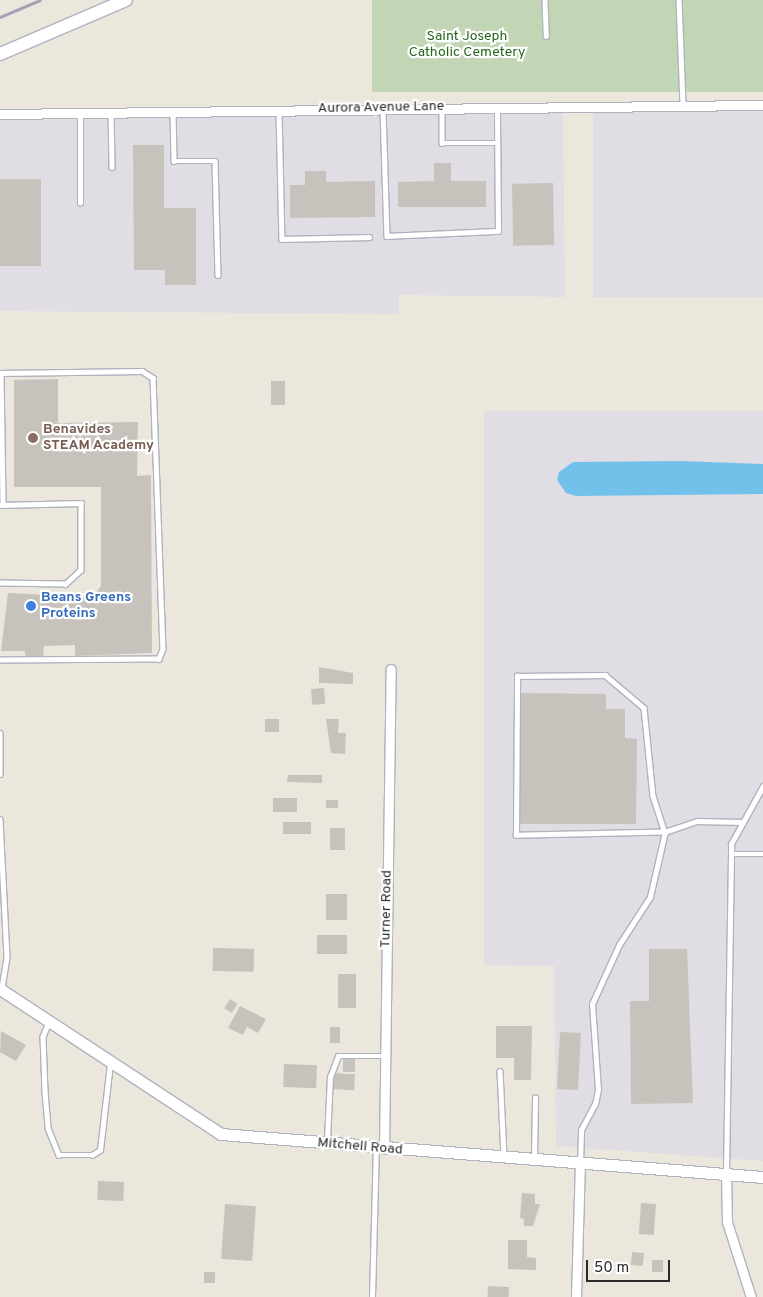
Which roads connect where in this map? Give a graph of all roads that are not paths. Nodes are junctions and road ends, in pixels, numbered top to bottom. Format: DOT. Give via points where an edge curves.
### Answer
graph roads {
  1 [pos="126,0"];
  2 [pos="545,0"];
  3 [pos="679,0"];
  4 [pos="546,36"];
  5 [pos="0,54"];
  6 [pos="763,105"];
  7 [pos="683,106"];
  8 [pos="497,107"];
  9 [pos="383,108"];
  10 [pos="442,108"];
  11 [pos="279,109"];
  12 [pos="111,110"];
  13 [pos="173,110"];
  14 [pos="80,111"];
  15 [pos="0,114"];
  16 [pos="497,143"];
  17 [pos="112,167"];
  18 [pos="80,203"];
  19 [pos="369,237"];
  20 [pos="218,275"];
  21 [pos="1,373"];
  22 [pos="2,505"];
  23 [pos="0,583"];
  24 [pos="0,660"];
  25 [pos="391,669"];
  26 [pos="0,733"];
  27 [pos="0,774"];
  28 [pos="0,781"];
  29 [pos="763,786"];
  30 [pos="0,819"];
  31 [pos="743,822"];
  32 [pos="665,832"];
  33 [pos="731,854"];
  34 [pos="763,854"];
  35 [pos="1,989"];
  36 [pos="49,1022"];
  37 [pos="385,1056"];
  38 [pos="110,1063"];
  39 [pos="500,1071"];
  40 [pos="534,1098"];
  41 [pos="327,1144"];
  42 [pos="380,1149"];
  43 [pos="504,1157"];
  44 [pos="534,1160"];
  45 [pos="580,1163"];
  46 [pos="726,1174"];
  47 [pos="763,1177"];
  48 [pos="372,1297"];
  49 [pos="576,1297"];
  50 [pos="751,1297"];
  1 -- 5 [label="main road"];
  2 -- 4 [label="lane"];
  3 -- 7 [label="lane"];
  6 -- 7 [label="street, Aurora Avenue Lane"];
  7 -- 8 [label="street, Aurora Avenue Lane"];
  8 -- 10 [label="street, Aurora Avenue Lane"];
  8 -- 16 [label="lane"];
  9 -- 10 [label="street, Aurora Avenue Lane"];
  9 -- 11 [label="street, Aurora Avenue Lane"];
  9 -- 16 [label="lane" via="387,236 498,231"];
  10 -- 16 [label="lane" via="442,143"];
  11 -- 13 [label="street, Aurora Avenue Lane"];
  11 -- 19 [label="lane" via="282,239"];
  12 -- 13 [label="street, Aurora Avenue Lane"];
  12 -- 14 [label="street, Aurora Avenue Lane"];
  12 -- 17 [label="lane"];
  13 -- 20 [label="lane" via="174,161 215,161"];
  14 -- 15 [label="street, Aurora Avenue Lane"];
  14 -- 18 [label="lane"];
  21 -- 22 [label="lane"];
  21 -- 24 [label="lane" via="142,371 153,378 163,648 158,659"];
  22 -- 23 [label="lane" via="81,503 81,570 66,584"];
  25 -- 37 [label="street, Turner Road"];
  26 -- 27 [label="lane"];
  27 -- 28 [label="lane"];
  29 -- 31 [label="lane"];
  30 -- 35 [label="lane" via="7,957"];
  31 -- 32 [label="lane" via="697,821"];
  31 -- 33 [label="lane"];
  32 -- 32 [label="lane" via="518,836 514,831 517,676 605,675 643,706 653,796"];
  32 -- 45 [label="lane" via="650,897 619,945 592,1004 598,1090 596,1104 580,1130"];
  33 -- 34 [label="lane"];
  33 -- 46 [label="lane"];
  35 -- 36 [label="street, Mitchell Road"];
  36 -- 38 [label="street, Mitchell Road"];
  36 -- 38 [label="lane" via="43,1037 44,1092 48,1128 59,1155 92,1155 100,1150"];
  37 -- 41 [label="lane" via="338,1056 330,1077"];
  37 -- 42 [label="street, Turner Road"];
  38 -- 41 [label="street, Mitchell Road" via="221,1134"];
  39 -- 43 [label="lane"];
  40 -- 44 [label="lane"];
  41 -- 42 [label="street, Mitchell Road"];
  42 -- 43 [label="street, Mitchell Road"];
  42 -- 48 [label="lane"];
  43 -- 44 [label="street, Mitchell Road"];
  44 -- 45 [label="street, Mitchell Road"];
  45 -- 46 [label="street, Mitchell Road"];
  45 -- 49 [label="street"];
  46 -- 47 [label="street, Mitchell Road"];
  46 -- 50 [label="street" via="727,1222"];
}
